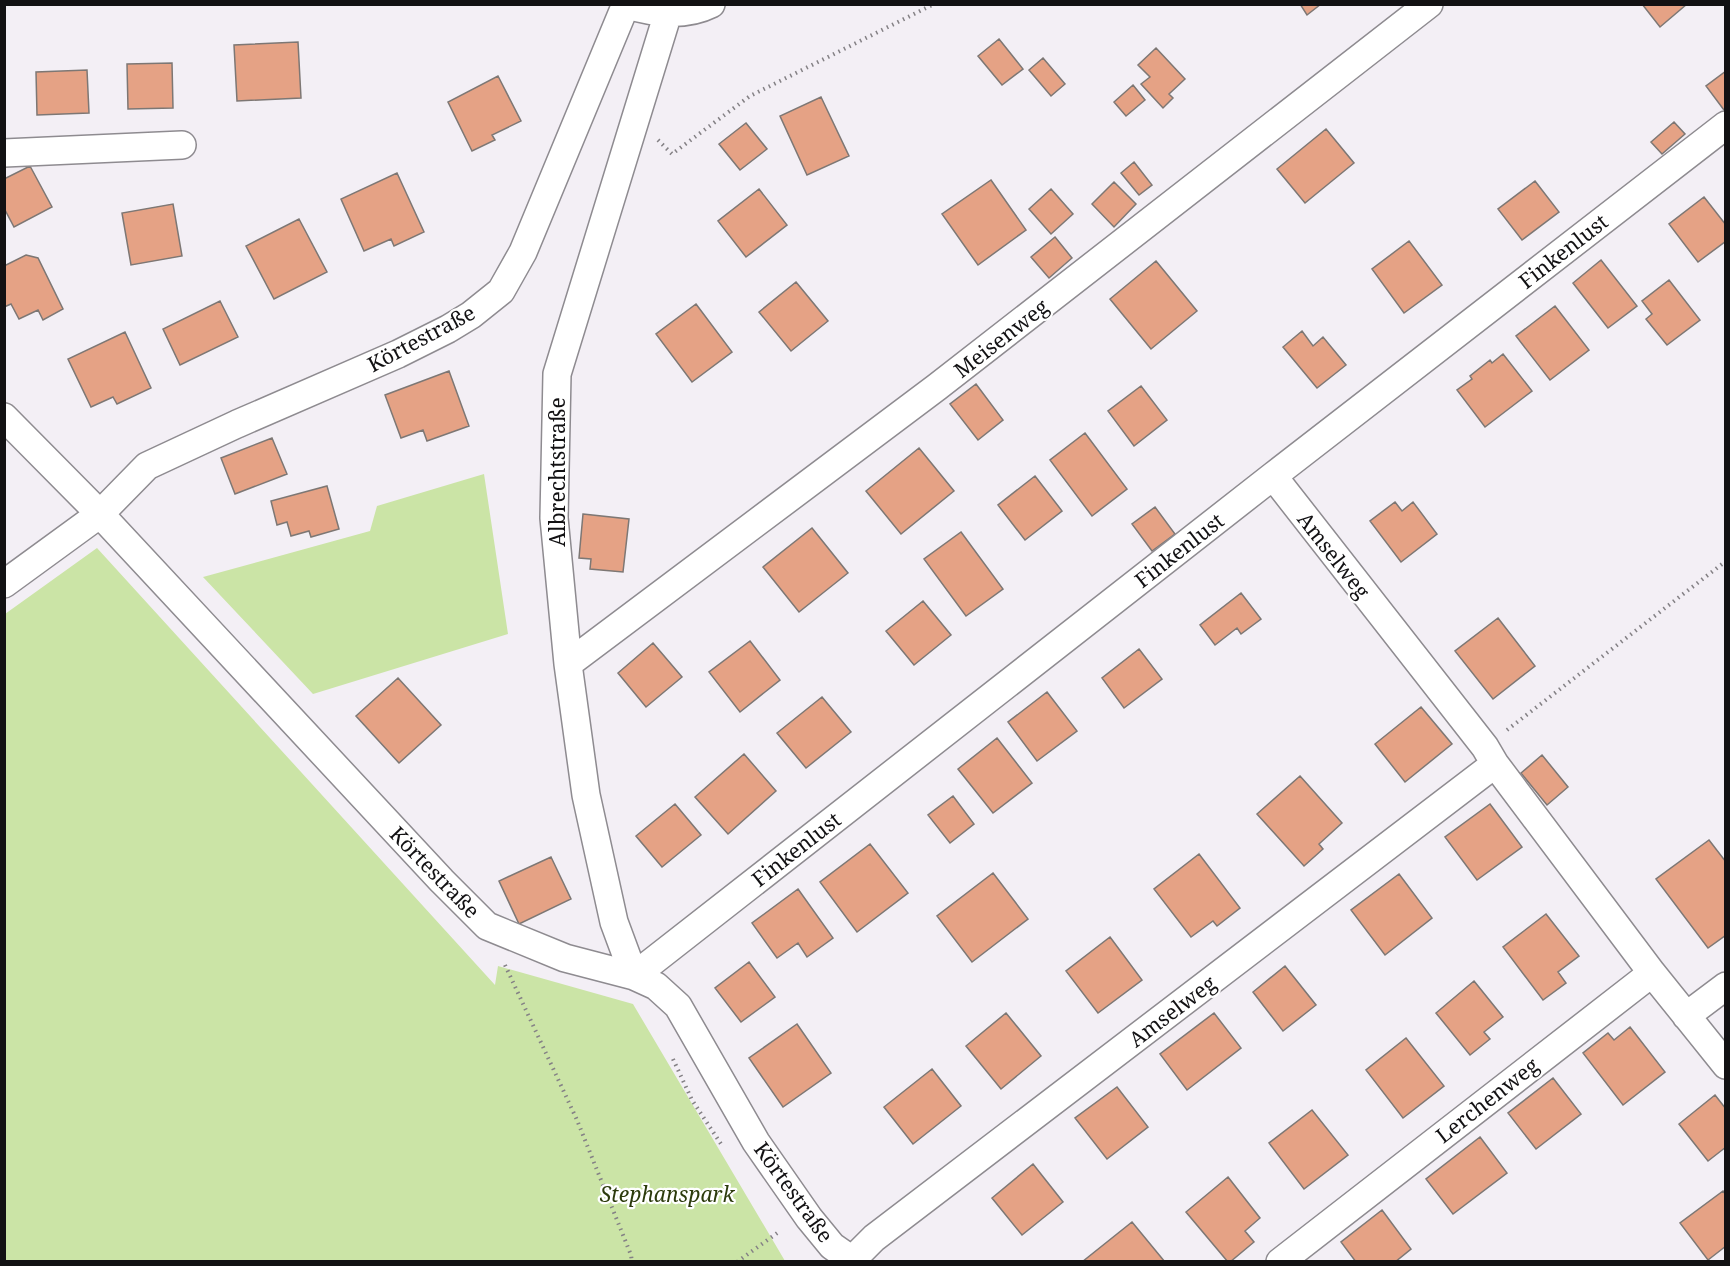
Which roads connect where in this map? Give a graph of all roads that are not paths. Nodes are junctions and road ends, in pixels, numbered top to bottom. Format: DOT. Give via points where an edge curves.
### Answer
graph roads {
  1 [pos="711,4"];
  2 [pos="1429,4"];
  3 [pos="625,5"];
  4 [pos="668,13"];
  5 [pos="1725,125"];
  6 [pos="182,145"];
  7 [pos="4,153"];
  8 [pos="4,417"];
  9 [pos="1273,476"];
  10 [pos="100,514"];
  11 [pos="4,584"];
  12 [pos="568,664"];
  13 [pos="1490,756"];
  14 [pos="1652,973"];
  15 [pos="634,976"];
  16 [pos="1725,986"];
  17 [pos="1686,1016"];
  18 [pos="1725,1065"];
  19 [pos="854,1261"];
  20 [pos="1280,1262"];
  1 -- 4 [label="street" via="700,10"];
  2 -- 12 [label="street, Meisenweg" via="938,387"];
  3 -- 4 [label="street"];
  3 -- 10 [label="street, Körtestraße" via="523,252 501,291 471,315 398,354 147,466"];
  4 -- 12 [label="street, Albrechtstraße" via="557,374 554,518"];
  5 -- 9 [label="street, Finkenlust"];
  6 -- 7 [label="street"];
  8 -- 10 [label="street, Körtestraße"];
  9 -- 13 [label="street, Amselweg"];
  9 -- 15 [label="street, Finkenlust"];
  10 -- 11 [label="street"];
  10 -- 15 [label="street, Körtestraße" via="487,926 565,958"];
  12 -- 15 [label="street, Albrechtstraße" via="586,795 614,922"];
  13 -- 14 [label="street, Amselweg"];
  13 -- 19 [label="street, Amselweg" via="874,1238"];
  14 -- 17 [label="street"];
  14 -- 20 [label="street, Lerchenweg"];
  15 -- 19 [label="street, Körtestraße" via="656,986 678,1006 756,1142 802,1209 832,1246"];
  16 -- 17 [label="street"];
  17 -- 18 [label="street"];
}
